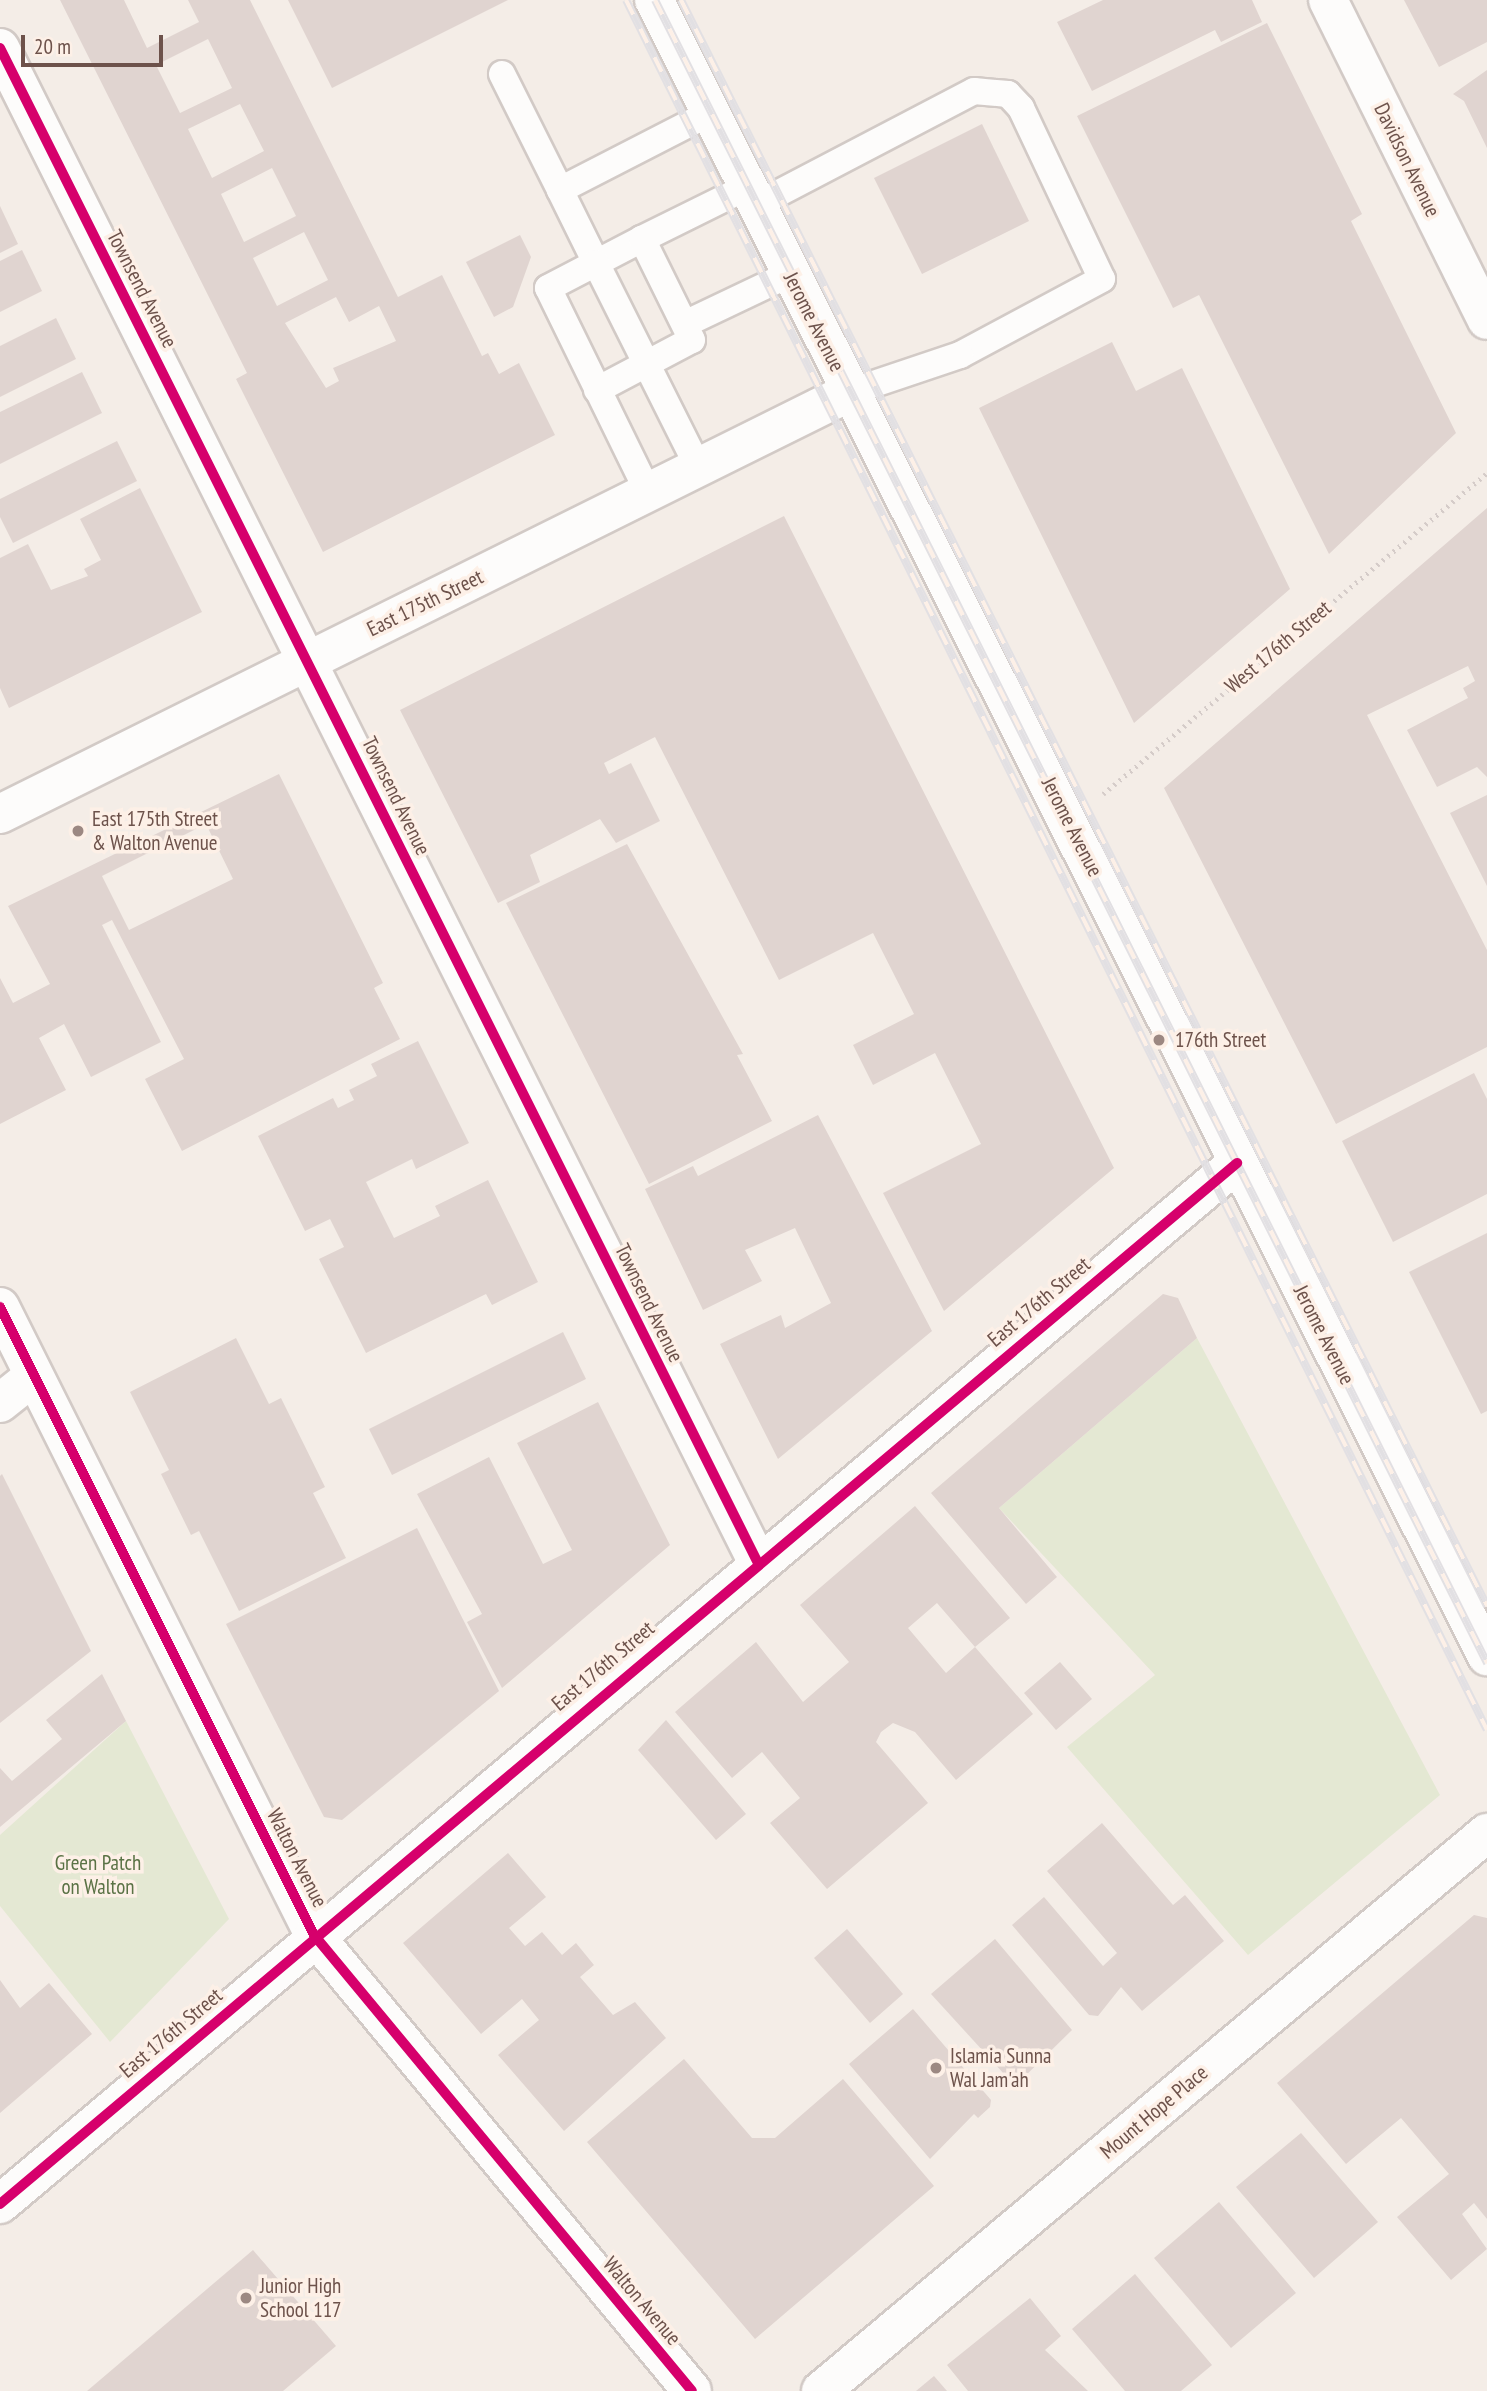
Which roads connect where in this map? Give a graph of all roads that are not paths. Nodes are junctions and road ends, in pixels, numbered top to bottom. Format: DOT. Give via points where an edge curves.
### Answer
graph roads {
  1 [pos="654,0"];
  2 [pos="1328,0"];
  3 [pos="0,48"];
  4 [pos="502,74"];
  5 [pos="710,113"];
  6 [pos="560,190"];
  7 [pos="752,196"];
  8 [pos="642,239"];
  9 [pos="596,263"];
  10 [pos="790,274"];
  11 [pos="1487,320"];
  12 [pos="685,324"];
  13 [pos="646,365"];
  14 [pos="597,390"];
  15 [pos="849,392"];
  16 [pos="698,467"];
  17 [pos="648,492"];
  18 [pos="307,661"];
  19 [pos="0,814"];
  20 [pos="1237,1163"];
  21 [pos="0,1307"];
  22 [pos="34,1376"];
  23 [pos="0,1403"];
  24 [pos="757,1561"];
  25 [pos="1487,1656"];
  26 [pos="1487,1833"];
  27 [pos="314,1935"];
  28 [pos="0,2204"];
  29 [pos="692,2391"];
  30 [pos="821,2391"];
  1 -- 5 [label="street, Jerome Avenue"];
  2 -- 11 [label="street, Davidson Avenue"];
  3 -- 18 [label="street, Townsend Avenue"];
  4 -- 6 [label="lane"];
  5 -- 6 [label="lane"];
  5 -- 7 [label="street, Jerome Avenue"];
  6 -- 9 [label="lane"];
  7 -- 8 [label="lane"];
  7 -- 10 [label="street, Jerome Avenue"];
  7 -- 15 [label="lane" via="990,89 1008,94 1021,107 1102,279 960,355"];
  8 -- 9 [label="lane"];
  8 -- 12 [label="lane"];
  9 -- 13 [label="lane"];
  9 -- 14 [label="lane" via="548,289"];
  10 -- 12 [label="lane"];
  10 -- 15 [label="street, Jerome Avenue"];
  12 -- 13 [label="lane" via="692,340"];
  13 -- 14 [label="lane"];
  13 -- 16 [label="lane"];
  14 -- 17 [label="lane"];
  15 -- 16 [label="street, East 175th Street"];
  15 -- 20 [label="street, Jerome Avenue" via="1070,822"];
  16 -- 17 [label="street, East 175th Street"];
  17 -- 18 [label="street, East 175th Street"];
  18 -- 19 [label="street, East 175th Street"];
  18 -- 24 [label="street, Townsend Avenue"];
  20 -- 24 [label="street, East 176th Street"];
  20 -- 25 [label="street, Jerome Avenue"];
  21 -- 22 [label="street, Walton Avenue"];
  22 -- 23 [label="street"];
  22 -- 27 [label="street, Walton Avenue"];
  24 -- 27 [label="street, East 176th Street"];
  26 -- 30 [label="street, Mount Hope Place"];
  27 -- 28 [label="street, East 176th Street"];
  27 -- 29 [label="street, Walton Avenue"];
}
